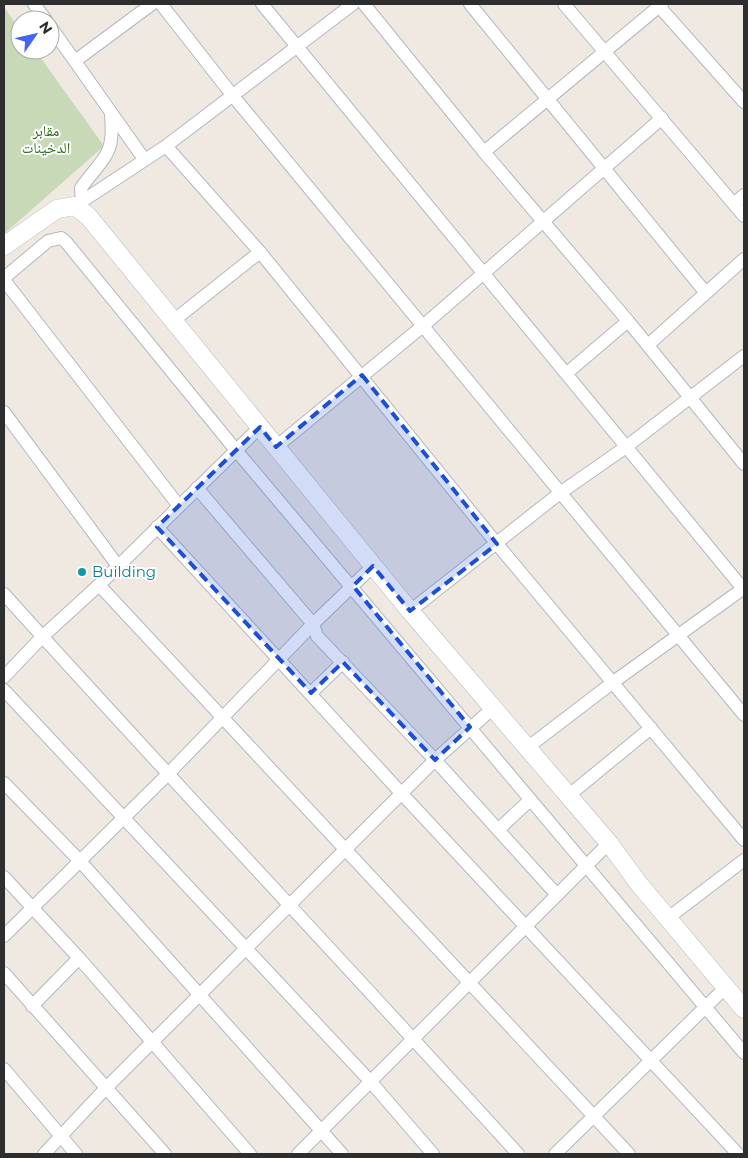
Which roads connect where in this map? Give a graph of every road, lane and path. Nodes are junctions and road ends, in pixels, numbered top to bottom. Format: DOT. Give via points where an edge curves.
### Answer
graph roads {
  1 [pos="152,4"];
  2 [pos="161,4"];
  3 [pos="262,4"];
  4 [pos="353,4"];
  5 [pos="364,4"];
  6 [pos="470,4"];
  7 [pos="564,4"];
  8 [pos="660,5"];
  9 [pos="60,40"];
  10 [pos="297,46"];
  11 [pos="603,52"];
  12 [pos="75,61"];
  13 [pos="233,96"];
  14 [pos="549,99"];
  15 [pos="744,102"];
  16 [pos="111,115"];
  17 [pos="662,118"];
  18 [pos="166,146"];
  19 [pos="484,152"];
  20 [pos="144,159"];
  21 [pos="605,168"];
  22 [pos="744,195"];
  23 [pos="79,203"];
  24 [pos="734,204"];
  25 [pos="744,216"];
  26 [pos="544,221"];
  27 [pos="4,246"];
  28 [pos="260,252"];
  29 [pos="744,259"];
  30 [pos="484,272"];
  31 [pos="4,279"];
  32 [pos="706,292"];
  33 [pos="173,321"];
  34 [pos="628,321"];
  35 [pos="424,325"];
  36 [pos="648,345"];
  37 [pos="744,356"];
  38 [pos="567,372"];
  39 [pos="362,375"];
  40 [pos="689,397"];
  41 [pos="4,412"];
  42 [pos="260,427"];
  43 [pos="276,447"];
  44 [pos="626,448"];
  45 [pos="235,449"];
  46 [pos="744,464"];
  47 [pos="197,488"];
  48 [pos="560,493"];
  49 [pos="179,506"];
  50 [pos="157,527"];
  51 [pos="497,544"];
  52 [pos="118,566"];
  53 [pos="373,566"];
  54 [pos="99,584"];
  55 [pos="352,586"];
  56 [pos="744,589"];
  57 [pos="4,594"];
  58 [pos="410,611"];
  59 [pos="313,624"];
  60 [pos="42,636"];
  61 [pos="679,636"];
  62 [pos="279,659"];
  63 [pos="343,662"];
  64 [pos="4,677"];
  65 [pos="612,683"];
  66 [pos="4,690"];
  67 [pos="311,694"];
  68 [pos="492,708"];
  69 [pos="744,714"];
  70 [pos="222,718"];
  71 [pos="470,727"];
  72 [pos="651,728"];
  73 [pos="527,748"];
  74 [pos="435,760"];
  75 [pos="168,774"];
  76 [pos="4,783"];
  77 [pos="402,794"];
  78 [pos="568,796"];
  79 [pos="530,800"];
  80 [pos="122,817"];
  81 [pos="499,829"];
  82 [pos="744,840"];
  83 [pos="609,843"];
  84 [pos="346,849"];
  85 [pos="79,860"];
  86 [pos="744,860"];
  87 [pos="586,866"];
  88 [pos="4,877"];
  89 [pos="556,894"];
  90 [pos="290,905"];
  91 [pos="33,907"];
  92 [pos="668,918"];
  93 [pos="526,927"];
  94 [pos="4,936"];
  95 [pos="248,949"];
  96 [pos="79,958"];
  97 [pos="4,973"];
  98 [pos="471,983"];
  99 [pos="726,987"];
  100 [pos="200,996"];
  101 [pos="32,1006"];
  102 [pos="704,1006"];
  103 [pos="744,1010"];
  104 [pos="414,1039"];
  105 [pos="154,1043"];
  106 [pos="744,1053"];
  107 [pos="650,1060"];
  108 [pos="4,1069"];
  109 [pos="370,1081"];
  110 [pos="106,1088"];
  111 [pos="594,1116"];
  112 [pos="320,1131"];
  113 [pos="61,1137"];
  114 [pos="44,1154"];
  115 [pos="76,1154"];
  116 [pos="165,1154"];
  117 [pos="250,1154"];
  118 [pos="298,1154"];
  119 [pos="342,1154"];
  120 [pos="433,1154"];
  121 [pos="518,1154"];
  122 [pos="554,1154"];
  123 [pos="630,1154"];
  124 [pos="738,1154"];
  1 -- 12 [label="street"];
  2 -- 13 [label="street"];
  3 -- 10 [label="street"];
  4 -- 10 [label="street"];
  5 -- 19 [label="street"];
  6 -- 14 [label="street"];
  7 -- 11 [label="street"];
  8 -- 11 [label="street"];
  8 -- 15 [label="street"];
  9 -- 12 [label="street"];
  10 -- 13 [label="street"];
  10 -- 30 [label="street"];
  11 -- 14 [label="street"];
  11 -- 17 [label="street"];
  12 -- 16 [label="street"];
  13 -- 18 [label="street"];
  13 -- 35 [label="street"];
  14 -- 19 [label="street"];
  14 -- 21 [label="street"];
  16 -- 20 [label="street"];
  16 -- 23 [label="street" via="113,137 110,148 106,158 81,188"];
  17 -- 21 [label="street"];
  17 -- 24 [label="street"];
  18 -- 20 [label="street"];
  18 -- 28 [label="street"];
  19 -- 26 [label="street"];
  20 -- 23 [label="street"];
  21 -- 26 [label="street"];
  21 -- 32 [label="street"];
  22 -- 24 [label="street"];
  23 -- 27 [label="street" via="57,209"];
  23 -- 33 [label="street"];
  24 -- 25 [label="street"];
  26 -- 30 [label="street"];
  26 -- 34 [label="street"];
  28 -- 33 [label="street"];
  28 -- 39 [label="street"];
  29 -- 32 [label="street"];
  30 -- 35 [label="street"];
  30 -- 38 [label="street"];
  31 -- 45 [label="street" via="48,241 61,238"];
  31 -- 49 [label="street"];
  32 -- 36 [label="street"];
  33 -- 42 [label="street"];
  34 -- 36 [label="street"];
  34 -- 38 [label="street"];
  35 -- 39 [label="street"];
  35 -- 48 [label="street"];
  36 -- 40 [label="street"];
  37 -- 40 [label="street"];
  38 -- 44 [label="street"];
  39 -- 43 [label="street"];
  39 -- 51 [label="street"];
  40 -- 44 [label="street"];
  40 -- 46 [label="street"];
  41 -- 52 [label="street"];
  42 -- 43 [label="street"];
  42 -- 45 [label="street"];
  43 -- 53 [label="street"];
  44 -- 48 [label="street"];
  44 -- 56 [label="street"];
  45 -- 47 [label="street"];
  45 -- 55 [label="street"];
  47 -- 49 [label="street"];
  47 -- 59 [label="street"];
  48 -- 51 [label="street"];
  48 -- 61 [label="street"];
  49 -- 50 [label="street"];
  50 -- 52 [label="street"];
  50 -- 62 [label="street"];
  51 -- 58 [label="street"];
  51 -- 65 [label="street"];
  52 -- 54 [label="street"];
  53 -- 55 [label="street"];
  53 -- 58 [label="street"];
  54 -- 60 [label="street"];
  54 -- 70 [label="street"];
  55 -- 59 [label="street"];
  55 -- 71 [label="street"];
  56 -- 61 [label="street"];
  57 -- 60 [label="street"];
  58 -- 68 [label="street"];
  59 -- 62 [label="street"];
  59 -- 63 [label="street" via="317,636"];
  60 -- 64 [label="street"];
  60 -- 75 [label="street"];
  61 -- 65 [label="street"];
  61 -- 69 [label="street"];
  62 -- 67 [label="street"];
  62 -- 70 [label="street"];
  63 -- 67 [label="street"];
  63 -- 74 [label="street"];
  65 -- 72 [label="street"];
  65 -- 73 [label="street"];
  66 -- 80 [label="street"];
  67 -- 77 [label="street"];
  68 -- 71 [label="street"];
  68 -- 73 [label="street"];
  70 -- 75 [label="street"];
  70 -- 84 [label="street"];
  71 -- 74 [label="street"];
  71 -- 79 [label="street"];
  72 -- 78 [label="street"];
  72 -- 82 [label="street"];
  73 -- 78 [label="street"];
  74 -- 77 [label="street"];
  74 -- 81 [label="street"];
  75 -- 80 [label="street"];
  75 -- 90 [label="street"];
  76 -- 85 [label="street"];
  77 -- 84 [label="street"];
  77 -- 93 [label="street"];
  78 -- 83 [label="street"];
  79 -- 81 [label="street"];
  79 -- 87 [label="street"];
  80 -- 85 [label="street"];
  80 -- 95 [label="street"];
  81 -- 89 [label="street"];
  83 -- 87 [label="street"];
  83 -- 92 [label="street"];
  84 -- 90 [label="street"];
  84 -- 98 [label="street"];
  85 -- 91 [label="street"];
  85 -- 100 [label="street"];
  86 -- 92 [label="street"];
  87 -- 89 [label="street"];
  87 -- 102 [label="street"];
  88 -- 91 [label="street"];
  89 -- 93 [label="street"];
  90 -- 95 [label="street"];
  90 -- 104 [label="street"];
  91 -- 94 [label="street"];
  91 -- 96 [label="street"];
  92 -- 99 [label="street"];
  93 -- 98 [label="street"];
  93 -- 107 [label="street"];
  95 -- 100 [label="street"];
  95 -- 109 [label="street"];
  96 -- 101 [label="street"];
  96 -- 105 [label="street"];
  97 -- 101 [label="street"];
  98 -- 104 [label="street"];
  98 -- 111 [label="street"];
  99 -- 102 [label="street"];
  99 -- 103 [label="street"];
  100 -- 105 [label="street"];
  100 -- 112 [label="street"];
  101 -- 110 [label="street"];
  102 -- 106 [label="street"];
  102 -- 107 [label="street"];
  104 -- 109 [label="street"];
  104 -- 121 [label="street"];
  105 -- 110 [label="street"];
  105 -- 117 [label="street"];
  107 -- 111 [label="street"];
  107 -- 124 [label="street"];
  108 -- 113 [label="street"];
  109 -- 112 [label="street"];
  109 -- 120 [label="street"];
  110 -- 113 [label="street"];
  110 -- 116 [label="street"];
  111 -- 122 [label="street"];
  111 -- 123 [label="street"];
  112 -- 118 [label="street"];
  112 -- 119 [label="street"];
  113 -- 114 [label="street"];
  113 -- 115 [label="street"];
}
